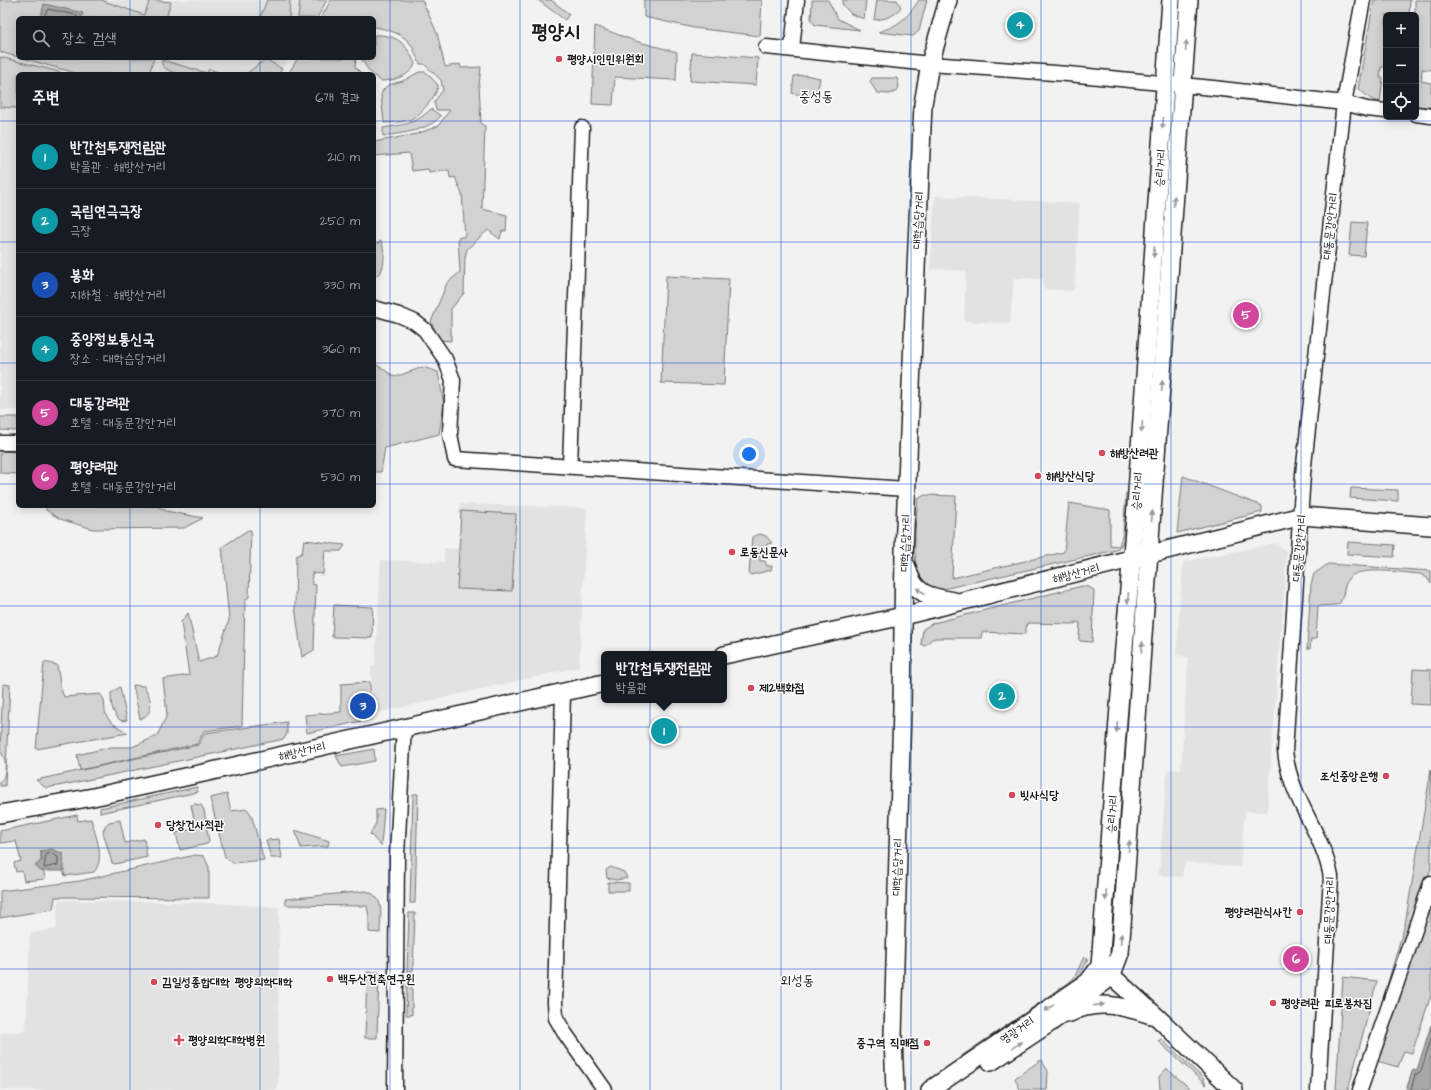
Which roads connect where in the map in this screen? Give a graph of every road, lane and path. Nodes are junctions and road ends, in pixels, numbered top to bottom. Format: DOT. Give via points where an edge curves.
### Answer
graph roads {
  1 [pos="797,0"];
  2 [pos="948,0"];
  3 [pos="1171,0"];
  4 [pos="1189,0"];
  5 [pos="1364,0"];
  6 [pos="766,47"];
  7 [pos="792,49"];
  8 [pos="930,64"];
  9 [pos="1166,84"];
  10 [pos="1183,85"];
  11 [pos="1344,103"];
  12 [pos="1383,111"];
  13 [pos="1419,114"];
  14 [pos="1431,116"];
  15 [pos="582,128"];
  16 [pos="376,309"];
  17 [pos="0,443"];
  18 [pos="16,443"];
  19 [pos="570,466"];
  20 [pos="906,489"];
  21 [pos="1302,516"];
  22 [pos="1431,526"];
  23 [pos="904,551"];
  24 [pos="1148,555"];
  25 [pos="1132,559"];
  26 [pos="958,602"];
  27 [pos="903,616"];
  28 [pos="727,655"];
  29 [pos="601,684"];
  30 [pos="563,692"];
  31 [pos="404,727"];
  32 [pos="0,814"];
  33 [pos="1431,883"];
  34 [pos="1105,971"];
  35 [pos="1157,1017"];
  36 [pos="1050,1023"];
  37 [pos="395,1090"];
  38 [pos="605,1090"];
  39 [pos="895,1090"];
  40 [pos="930,1090"];
  41 [pos="949,1090"];
  42 [pos="1234,1090"];
  43 [pos="1318,1090"];
  44 [pos="1360,1090"];
  1 -- 7 [label="street"];
  2 -- 8 [label="main road, 대학습당거리"];
  3 -- 9 [label="main road, 승리거리"];
  10 -- 4 [label="main road, 승리거리, one-way"];
  5 -- 11 [label="street, 대동문강안거리"];
  6 -- 7 [label="street"];
  7 -- 8 [label="street"];
  8 -- 9 [label="street"];
  8 -- 20 [label="main road, 대학습당거리" via="923,104"];
  9 -- 10 [label="street"];
  9 -- 25 [label="main road, 승리거리, one-way"];
  10 -- 11 [label="street"];
  24 -- 10 [label="main road, 승리거리, one-way"];
  11 -- 12 [label="street"];
  11 -- 21 [label="street, 대동문강안거리" via="1303,474"];
  13 -- 14 [label="street"];
  15 -- 19 [label="street"];
  16 -- 19 [label="street" via="399,315 425,330 444,359 453,380 450,434 455,459"];
  17 -- 18 [label="street"];
  19 -- 20 [label="street"];
  20 -- 23 [label="main road, 대학습당거리"];
  21 -- 22 [label="main road, 해방산거리"];
  21 -- 24 [label="main road, 해방산거리"];
  21 -- 43 [label="street, 대동문강안거리" via="1285,751 1286,766 1292,785 1327,858 1331,877"];
  26 -- 23 [label="main road, one-way" via="932,598 915,587"];
  23 -- 27 [label="main road, 대학습당거리"];
  24 -- 25 [label="main road, 해방산거리"];
  34 -- 24 [label="main road, 승리거리, one-way" via="1120,953"];
  25 -- 26 [label="main road, 해방산거리"];
  25 -- 34 [label="main road, 승리거리, one-way" via="1118,707"];
  26 -- 27 [label="main road, 해방산거리"];
  27 -- 28 [label="main road, 해방산거리"];
  27 -- 39 [label="main road, 대학습당거리" via="894,1028"];
  29 -- 30 [label="main road, 해방산거리"];
  30 -- 31 [label="main road, 해방산거리"];
  30 -- 38 [label="street" via="556,1018"];
  31 -- 32 [label="main road, 해방산거리" via="93,797"];
  31 -- 37 [label="street" via="397,856"];
  33 -- 44 [label="street"];
  34 -- 35 [label="main road"];
  34 -- 36 [label="main road, 영광거리"];
  34 -- 40 [label="main road, 영광거리, one-way"];
  36 -- 35 [label="main road, one-way" via="1075,1010 1105,1004 1126,1007"];
  35 -- 42 [label="main road"];
  41 -- 36 [label="main road, 영광거리, one-way"];
}
